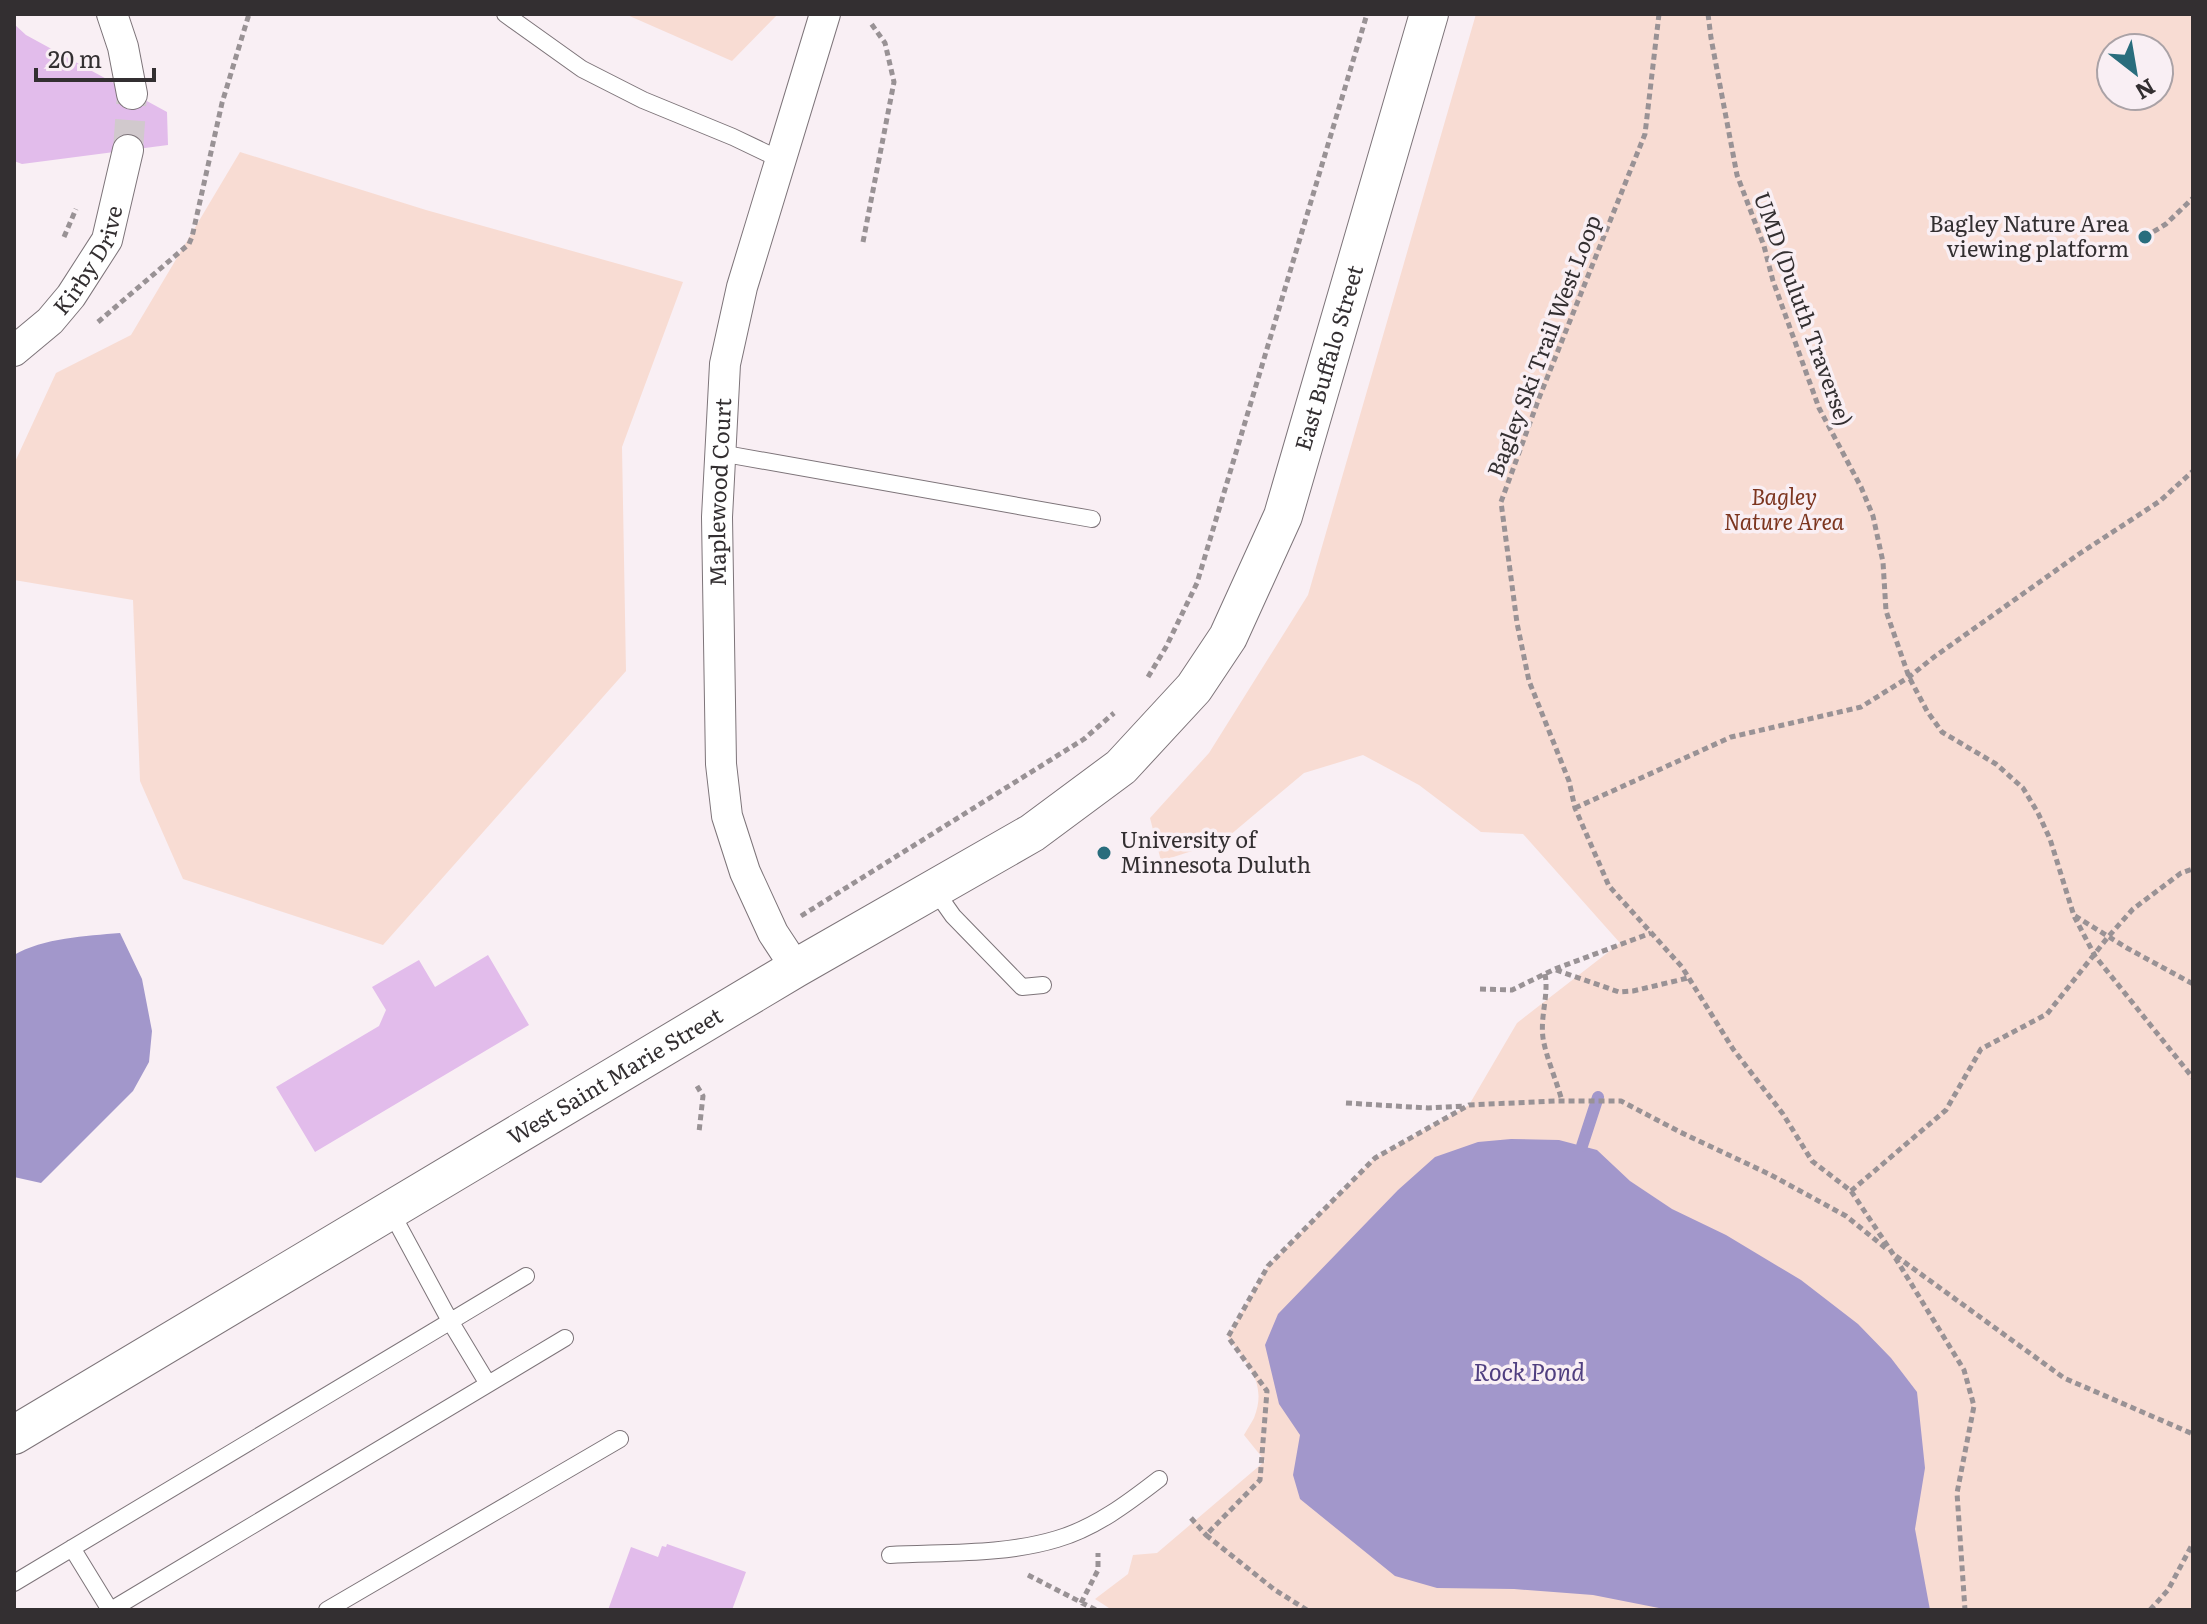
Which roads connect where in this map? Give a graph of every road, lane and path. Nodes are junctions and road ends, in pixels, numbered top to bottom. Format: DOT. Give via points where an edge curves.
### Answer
graph roads {
  1 [pos="112,14"];
  2 [pos="249,14"];
  3 [pos="505,14"];
  4 [pos="825,14"];
  5 [pos="1367,14"];
  6 [pos="1429,14"];
  7 [pos="1659,14"];
  8 [pos="1708,14"];
  9 [pos="870,22"];
  10 [pos="132,94"];
  11 [pos="128,150"];
  12 [pos="779,159"];
  13 [pos="2193,198"];
  14 [pos="78,204"];
  15 [pos="2145,237"];
  16 [pos="863,242"];
  17 [pos="61,245"];
  18 [pos="97,322"];
  19 [pos="14,351"];
  20 [pos="720,453"];
  21 [pos="2193,471"];
  22 [pos="1092,519"];
  23 [pos="1909,677"];
  24 [pos="1146,681"];
  25 [pos="1194,688"];
  26 [pos="1117,711"];
  27 [pos="1575,808"];
  28 [pos="2193,869"];
  29 [pos="934,889"];
  30 [pos="2074,916"];
  31 [pos="773,933"];
  32 [pos="1651,933"];
  33 [pos="2108,937"];
  34 [pos="2095,956"];
  35 [pos="796,968"];
  36 [pos="1555,969"];
  37 [pos="1545,974"];
  38 [pos="1688,978"];
  39 [pos="2193,984"];
  40 [pos="1043,985"];
  41 [pos="1480,989"];
  42 [pos="2193,1078"];
  43 [pos="697,1086"];
  44 [pos="1562,1101"];
  45 [pos="1346,1103"];
  46 [pos="1469,1105"];
  47 [pos="699,1132"];
  48 [pos="1851,1191"];
  49 [pos="390,1210"];
  50 [pos="1893,1254"];
  51 [pos="526,1276"];
  52 [pos="450,1321"];
  53 [pos="565,1338"];
  54 [pos="488,1384"];
  55 [pos="2193,1434"];
  56 [pos="14,1435"];
  57 [pos="620,1439"];
  58 [pos="1159,1479"];
  59 [pos="1191,1518"];
  60 [pos="1206,1535"];
  61 [pos="2193,1543"];
  62 [pos="72,1548"];
  63 [pos="1098,1548"];
  64 [pos="890,1555"];
  65 [pos="14,1583"];
  66 [pos="1081,1603"];
  67 [pos="111,1610"];
  68 [pos="327,1610"];
  69 [pos="1307,1610"];
  70 [pos="1965,1610"];
  71 [pos="2150,1610"];
  1 -- 10 [label="street"];
  2 -- 18 [label="path" via="189,244"];
  3 -- 12 [label="lane" via="582,69"];
  4 -- 12 [label="street, Maplewood Court"];
  5 -- 24 [label="path" via="1197,583"];
  6 -- 25 [label="street, East Buffalo Street" via="1283,516 1228,637"];
  7 -- 27 [label="path, Bagley Ski Trail West Loop" via="1645,134 1501,502 1529,681"];
  8 -- 23 [label="path, UMD (Duluth Traverse)" via="1737,175 1808,382 1873,516 1886,611"];
  9 -- 16 [label="path" via="885,43 894,82"];
  11 -- 19 [label="street, Kirby Drive" via="107,240 71,296"];
  12 -- 20 [label="street, Maplewood Court" via="725,364"];
  13 -- 15 [label="path"];
  14 -- 17 [label="path"];
  20 -- 22 [label="lane"];
  20 -- 31 [label="street, Maplewood Court" via="721,764 727,816"];
  21 -- 23 [label="path" via="2160,501"];
  23 -- 27 [label="path" via="1861,707 1731,737"];
  23 -- 30 [label="path, UMD (Duluth Traverse)" via="1942,732 1996,764 2023,788 2050,839"];
  25 -- 29 [label="street, West Saint Marie Street" via="1121,767 1032,833"];
  26 -- 31 [label="path" via="1084,739"];
  27 -- 32 [label="path, Bagley Ski Trail West Loop" via="1609,886"];
  28 -- 33 [label="path" via="2133,909"];
  29 -- 35 [label="street, West Saint Marie Street"];
  29 -- 40 [label="lane" via="1022,987"];
  30 -- 33 [label="path"];
  30 -- 34 [label="path, UMD (Duluth Traverse)"];
  31 -- 35 [label="street, Maplewood Court"];
  32 -- 36 [label="path"];
  32 -- 38 [label="path, Bagley Ski Trail West Loop"];
  33 -- 34 [label="path"];
  33 -- 39 [label="path"];
  34 -- 42 [label="path, UMD (Duluth Traverse)"];
  34 -- 48 [label="path" via="2047,1014 1981,1049 1946,1110"];
  35 -- 49 [label="street, West Saint Marie Street"];
  36 -- 37 [label="path"];
  36 -- 38 [label="path" via="1619,992"];
  37 -- 41 [label="path" via="1512,990"];
  37 -- 44 [label="path" via="1543,1039"];
  38 -- 48 [label="path, Bagley Ski Trail West Loop" via="1812,1161"];
  43 -- 47 [label="path" via="703,1096"];
  44 -- 46 [label="path"];
  44 -- 50 [label="path" via="1621,1101 1846,1216"];
  45 -- 46 [label="path"];
  46 -- 60 [label="path" via="1375,1158 1268,1266 1228,1337 1267,1391 1260,1480"];
  48 -- 50 [label="path, Bagley Ski Trail West Loop"];
  49 -- 52 [label="lane"];
  49 -- 56 [label="street, West Saint Marie Street"];
  50 -- 55 [label="path" via="2064,1378"];
  50 -- 70 [label="path, Bagley Ski Trail West Loop" via="1964,1370 1974,1406 1957,1493"];
  51 -- 52 [label="lane"];
  52 -- 54 [label="lane"];
  52 -- 62 [label="lane"];
  53 -- 54 [label="lane"];
  54 -- 67 [label="lane"];
  57 -- 68 [label="lane"];
  58 -- 64 [label="lane" via="1121,1508 1060,1539 1019,1548"];
  59 -- 60 [label="path"];
  60 -- 69 [label="path"];
  61 -- 71 [label="path" via="2168,1590"];
  62 -- 65 [label="lane"];
  62 -- 67 [label="lane"];
  63 -- 66 [label="path" via="1098,1570"];
}
